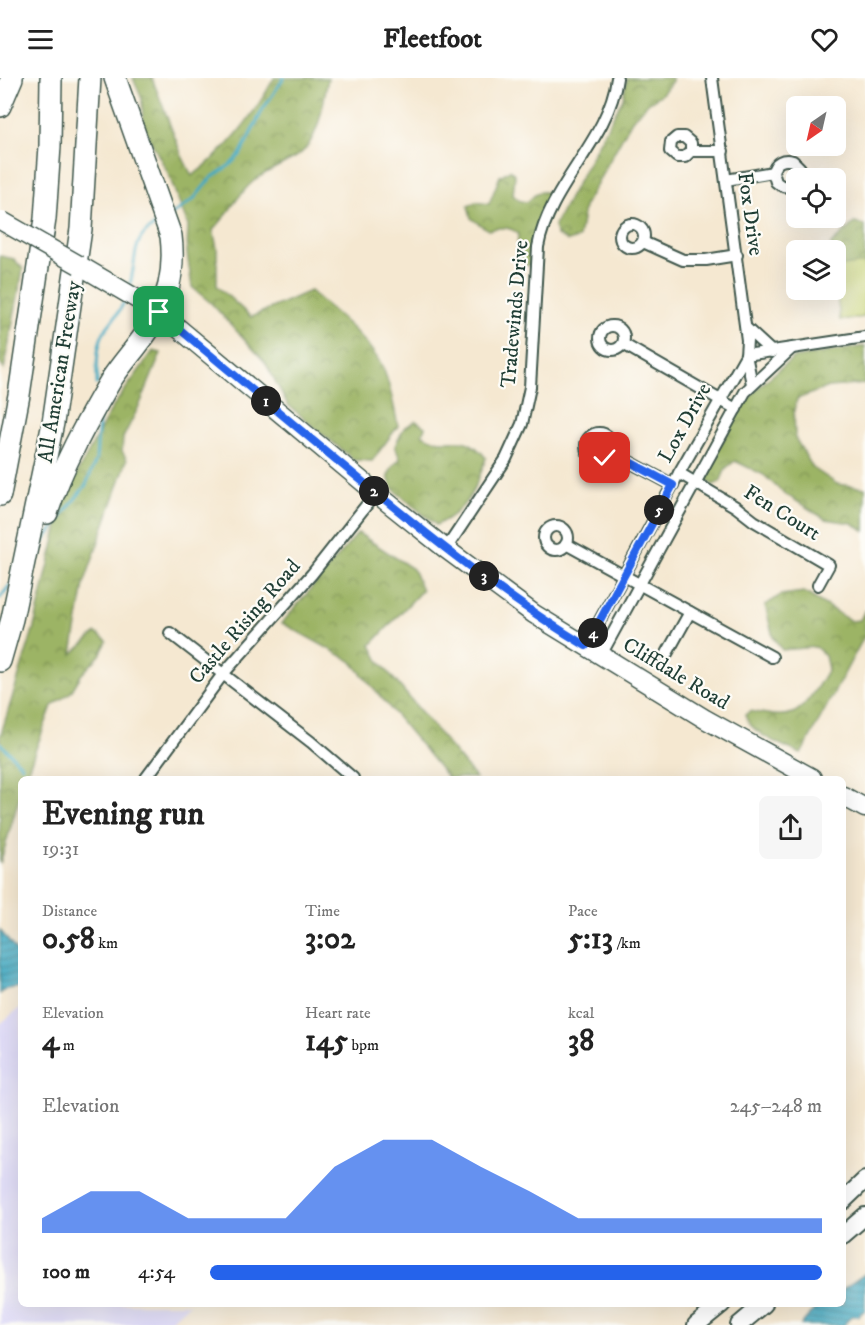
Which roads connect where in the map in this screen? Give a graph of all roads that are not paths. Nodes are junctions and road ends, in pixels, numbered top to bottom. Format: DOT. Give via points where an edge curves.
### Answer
graph roads {
  1 [pos="12,78"];
  2 [pos="51,78"];
  3 [pos="90,78"];
  4 [pos="115,78"];
  5 [pos="617,78"];
  6 [pos="712,78"];
  7 [pos="0,106"];
  8 [pos="691,151"];
  9 [pos="723,151"];
  10 [pos="800,168"];
  11 [pos="773,172"];
  12 [pos="726,180"];
  13 [pos="786,186"];
  14 [pos="1,220"];
  15 [pos="643,242"];
  16 [pos="736,255"];
  17 [pos="159,312"];
  18 [pos="746,328"];
  19 [pos="865,337"];
  20 [pos="622,344"];
  21 [pos="791,349"];
  22 [pos="772,352"];
  23 [pos="746,355"];
  24 [pos="752,384"];
  25 [pos="720,399"];
  26 [pos="736,409"];
  27 [pos="611,452"];
  28 [pos="679,473"];
  29 [pos="695,482"];
  30 [pos="673,485"];
  31 [pos="376,493"];
  32 [pos="0,495"];
  33 [pos="566,544"];
  34 [pos="446,549"];
  35 [pos="624,576"];
  36 [pos="639,584"];
  37 [pos="818,585"];
  38 [pos="690,612"];
  39 [pos="12,619"];
  40 [pos="170,633"];
  41 [pos="594,651"];
  42 [pos="665,657"];
  43 [pos="771,657"];
  44 [pos="0,661"];
  45 [pos="223,674"];
  46 [pos="147,776"];
  47 [pos="351,776"];
  48 [pos="808,776"];
  49 [pos="846,798"];
  50 [pos="865,808"];
  51 [pos="865,1180"];
  52 [pos="846,1197"];
  53 [pos="865,1216"];
  54 [pos="846,1232"];
  55 [pos="718,1307"];
  56 [pos="760,1307"];
  57 [pos="696,1325"];
  58 [pos="739,1325"];
  1 -- 7 [label="highway"];
  2 -- 32 [label="highway, All American Freeway" via="45,219"];
  3 -- 39 [label="highway, All American Freeway" via="81,229 72,304 46,466"];
  4 -- 17 [label="highway" via="171,236 172,268"];
  5 -- 34 [label="street, Tradewinds Drive" via="610,108 549,211 540,235 530,387 522,424 506,459"];
  6 -- 9 [label="street, Fox Drive"];
  8 -- 9 [label="street"];
  9 -- 12 [label="street, Fox Drive"];
  10 -- 11 [label="street" via="789,159 777,164"];
  11 -- 12 [label="street"];
  11 -- 13 [label="street" via="776,182"];
  12 -- 16 [label="street, Fox Drive"];
  14 -- 17 [label="main road, Cliffdale Road, bridge"];
  15 -- 16 [label="street" via="683,260"];
  16 -- 18 [label="street, Fox Drive"];
  17 -- 31 [label="main road, Cliffdale Road"];
  17 -- 39 [label="highway" via="113,379 61,474"];
  18 -- 22 [label="street"];
  18 -- 23 [label="street, Fox Drive"];
  19 -- 21 [label="street"];
  20 -- 25 [label="street"];
  21 -- 22 [label="street"];
  21 -- 24 [label="street, Lox Drive"];
  22 -- 23 [label="street"];
  23 -- 24 [label="street, Fox Drive"];
  23 -- 25 [label="street, Lox Drive"];
  24 -- 26 [label="street, Lox Drive"];
  25 -- 26 [label="street"];
  25 -- 28 [label="street, Lox Drive"];
  26 -- 29 [label="street, Lox Drive"];
  27 -- 30 [label="street"];
  28 -- 29 [label="street"];
  28 -- 30 [label="street, Lox Drive"];
  29 -- 36 [label="street, Lox Drive"];
  29 -- 37 [label="street, Fen Court" via="829,565"];
  30 -- 35 [label="street, Lox Drive"];
  31 -- 34 [label="main road, Cliffdale Road"];
  31 -- 45 [label="street, Castle Rising Road" via="312,574"];
  33 -- 35 [label="street"];
  34 -- 41 [label="main road, Cliffdale Road" via="534,614"];
  35 -- 36 [label="street"];
  35 -- 41 [label="street, Lox Drive"];
  36 -- 38 [label="street"];
  36 -- 41 [label="street, Lox Drive"];
  38 -- 42 [label="street"];
  38 -- 43 [label="street"];
  39 -- 44 [label="highway, All American Freeway"];
  40 -- 45 [label="street"];
  41 -- 48 [label="main road, Cliffdale Road"];
  45 -- 46 [label="street, Castle Rising Road"];
  45 -- 47 [label="street"];
  49 -- 50 [label="main road"];
  51 -- 52 [label="main road"];
  53 -- 54 [label="main road"];
  55 -- 57 [label="main road"];
  56 -- 58 [label="main road"];
}
